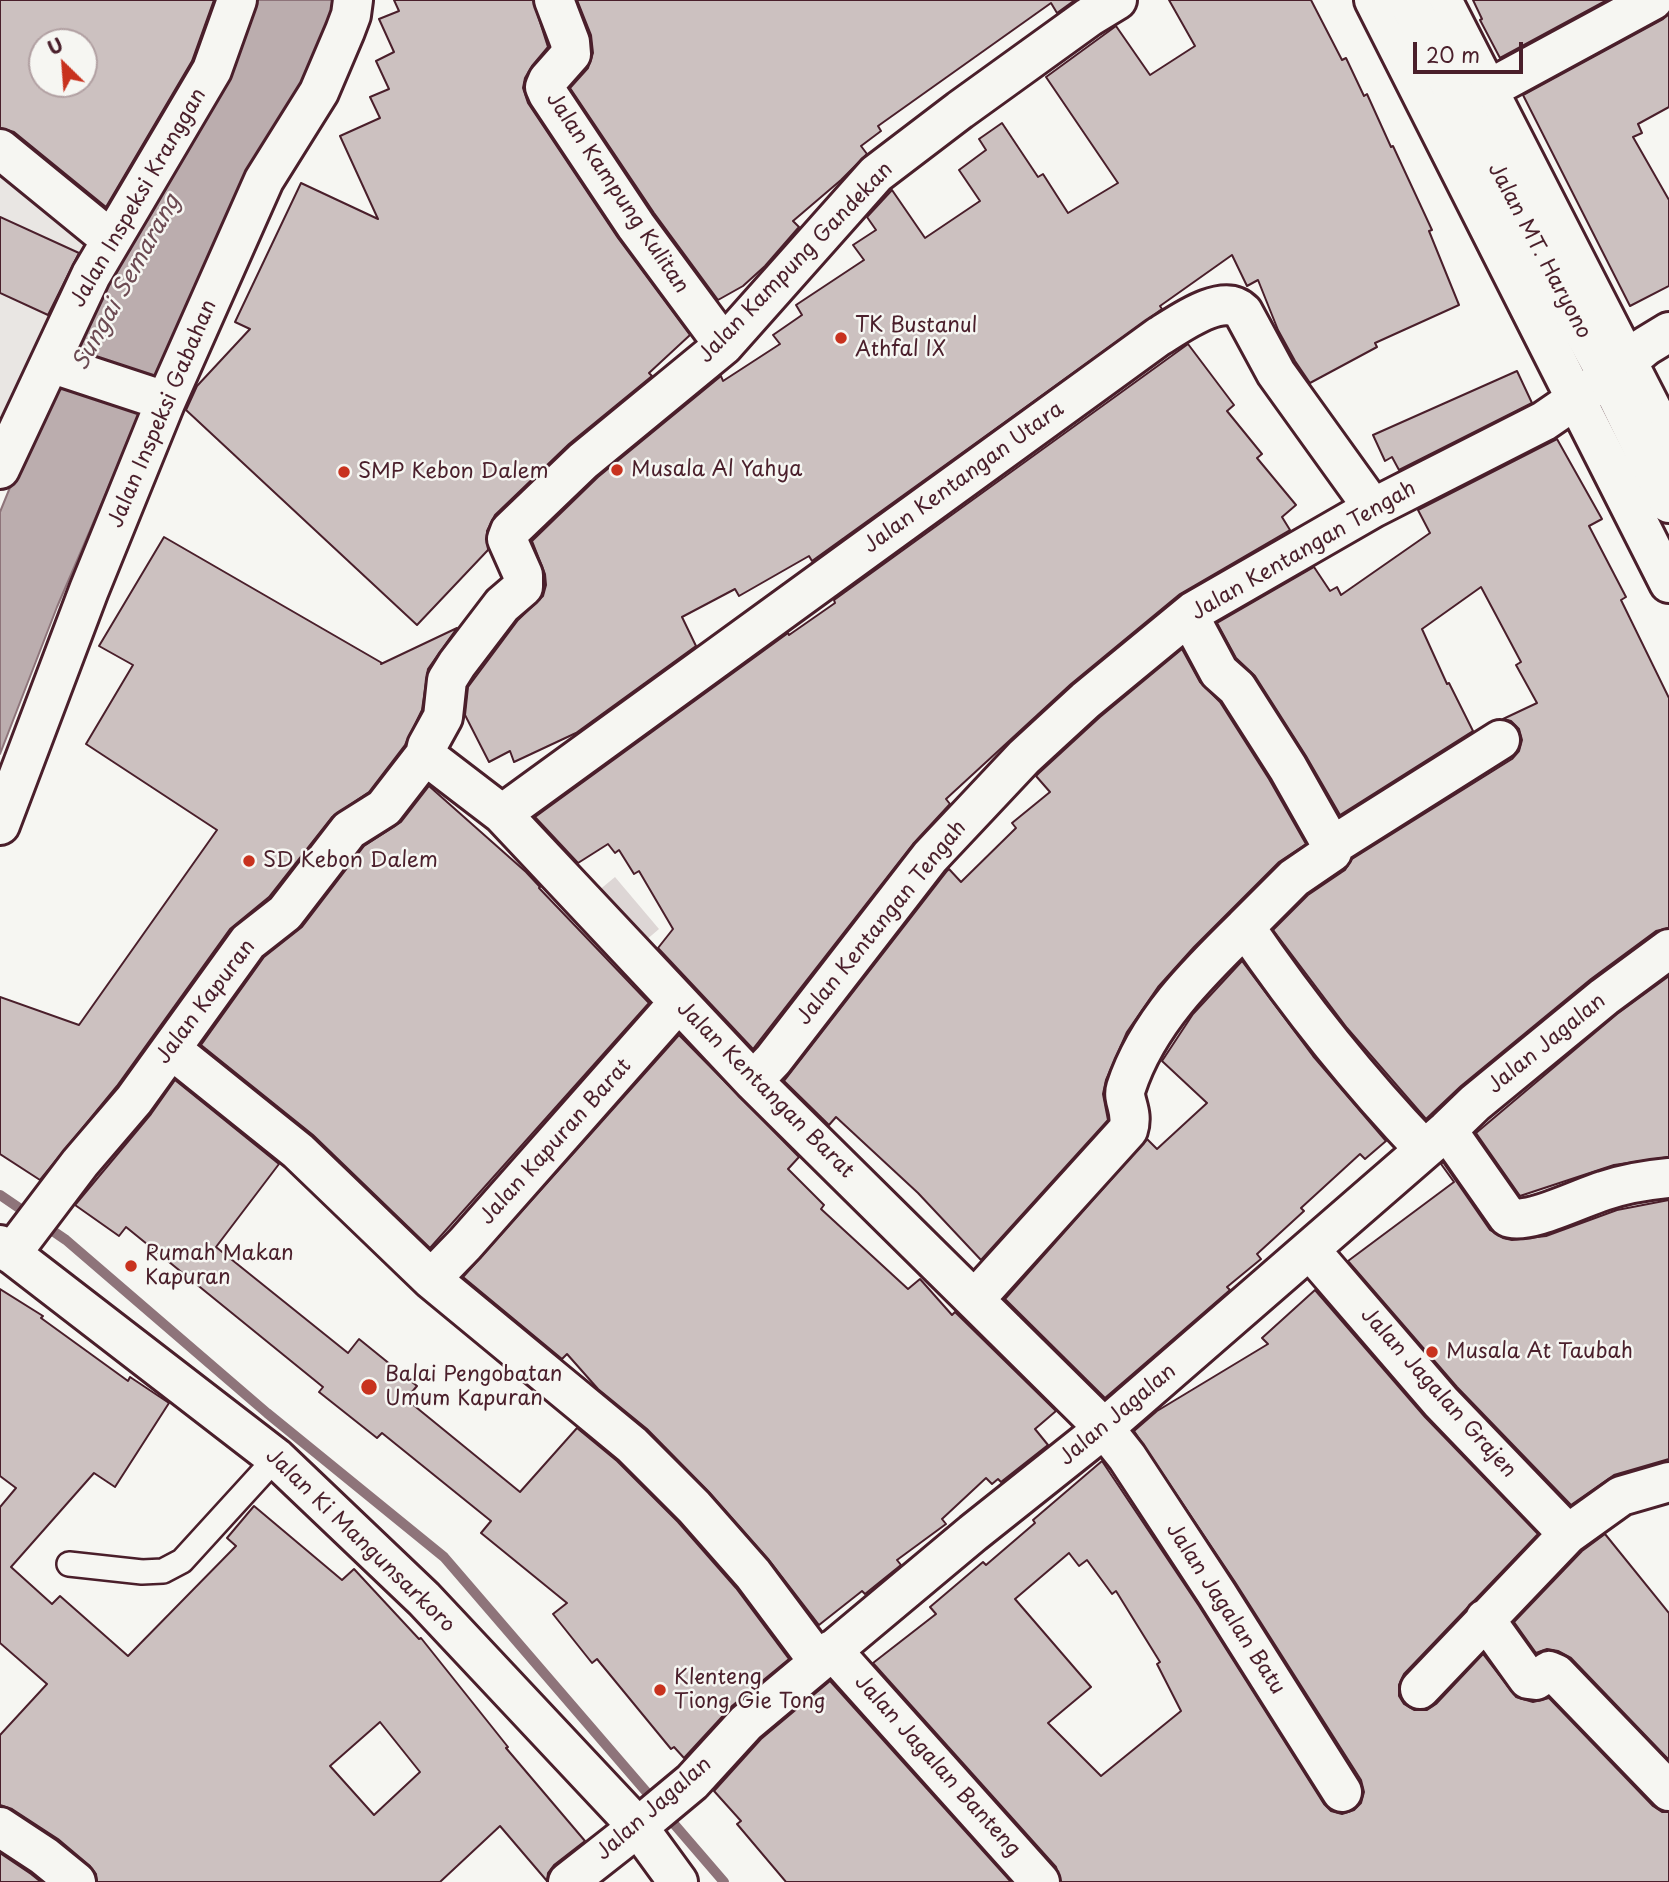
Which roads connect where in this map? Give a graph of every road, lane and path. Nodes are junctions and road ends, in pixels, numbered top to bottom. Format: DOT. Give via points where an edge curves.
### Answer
graph roads {
  1 [pos="237,0"];
  2 [pos="554,0"];
  3 [pos="1117,0"];
  4 [pos="1374,0"];
  5 [pos="1653,0"];
  6 [pos="1425,3"];
  7 [pos="356,6"];
  8 [pos="1474,97"];
  9 [pos="0,149"];
  10 [pos="113,238"];
  11 [pos="1546,268"];
  12 [pos="1669,332"];
  13 [pos="724,345"];
  14 [pos="53,364"];
  15 [pos="1617,370"];
  16 [pos="159,400"];
  17 [pos="1577,400"];
  18 [pos="1669,443"];
  19 [pos="0,469"];
  20 [pos="1669,503"];
  21 [pos="1373,508"];
  22 [pos="1658,535"];
  23 [pos="1669,583"];
  24 [pos="1189,616"];
  25 [pos="447,691"];
  26 [pos="1500,740"];
  27 [pos="425,755"];
  28 [pos="502,814"];
  29 [pos="0,825"];
  30 [pos="1332,846"];
  31 [pos="1245,927"];
  32 [pos="1669,949"];
  33 [pos="678,1003"];
  34 [pos="171,1049"];
  35 [pos="753,1081"];
  36 [pos="1436,1140"];
  37 [pos="1669,1178"];
  38 [pos="10,1247"];
  39 [pos="1310,1250"];
  40 [pos="431,1279"];
  41 [pos="975,1300"];
  42 [pos="1104,1428"];
  43 [pos="276,1458"];
  44 [pos="1669,1482"];
  45 [pos="1568,1534"];
  46 [pos="69,1564"];
  47 [pos="1485,1619"];
  48 [pos="825,1656"];
  49 [pos="1420,1689"];
  50 [pos="1669,1791"];
  51 [pos="1342,1792"];
  52 [pos="646,1822"];
  53 [pos="0,1827"];
  54 [pos="76,1882"];
  55 [pos="568,1882"];
  56 [pos="678,1882"];
  57 [pos="1040,1882"];
  1 -- 10 [label="street, Jalan Inspeksi Kranggan" via="212,70"];
  2 -- 13 [label="street, Jalan Kampung Kulitan" via="571,54 548,80 548,94 636,226"];
  3 -- 13 [label="street, Jalan Kampung Gandekan" via="876,174"];
  4 -- 11 [label="street"];
  5 -- 8 [label="street"];
  6 -- 8 [label="street, Jalan MT. Haryono"];
  7 -- 16 [label="street, Jalan Inspeksi Gabahan" via="319,92 264,180"];
  8 -- 11 [label="street, Jalan MT. Haryono"];
  9 -- 10 [label="street"];
  10 -- 14 [label="street, Jalan Inspeksi Kranggan" via="91,275"];
  11 -- 15 [label="street, Jalan MT. Haryono"];
  11 -- 17 [label="street"];
  12 -- 15 [label="street, Jalan Kentangan Tengah"];
  13 -- 25 [label="street, Jalan Kampung Gandekan" via="583,461 510,530 507,540 523,575 523,587 502,605 457,664 447,680"];
  14 -- 16 [label="street"];
  14 -- 19 [label="street, Jalan Inspeksi Kranggan"];
  15 -- 17 [label="street, Jalan Kentangan Tengah"];
  15 -- 18 [label="street"];
  15 -- 20 [label="street, Jalan MT. Haryono"];
  16 -- 29 [label="street, Jalan Inspeksi Gabahan"];
  17 -- 21 [label="street, Jalan Kentangan Tengah"];
  17 -- 22 [label="street"];
  21 -- 24 [label="street, Jalan Kentangan Tengah"];
  21 -- 28 [label="street, Jalan Kentangan Utara" via="1276,373 1243,312 1237,305 1216,306 1158,337"];
  22 -- 23 [label="street"];
  24 -- 30 [label="street" via="1219,672 1237,688"];
  24 -- 35 [label="street, Jalan Kentangan Tengah" via="1024,757 930,857"];
  25 -- 27 [label="street, Jalan Kapuran" via="443,717"];
  26 -- 30 [label="street"];
  27 -- 28 [label="street, Jalan Kentangan Barat"];
  27 -- 34 [label="street, Jalan Kapuran" via="384,808 349,830 285,913 248,942"];
  28 -- 33 [label="street, Jalan Kentangan Barat"];
  30 -- 31 [label="street" via="1332,852 1294,878"];
  31 -- 36 [label="street" via="1300,1005 1373,1095"];
  31 -- 41 [label="street" via="1196,975 1146,1041 1125,1094 1132,1118 1128,1130"];
  32 -- 36 [label="street, Jalan Jagalan" via="1604,997"];
  33 -- 35 [label="street, Jalan Kentangan Barat"];
  33 -- 40 [label="street, Jalan Kapuran Barat"];
  34 -- 38 [label="street, Jalan Kapuran"];
  34 -- 40 [label="street" via="298,1151"];
  35 -- 41 [label="street, Jalan Kentangan Barat"];
  36 -- 37 [label="street" via="1514,1220 1604,1191"];
  36 -- 39 [label="street, Jalan Jagalan"];
  38 -- 43 [label="street, Jalan Ki Mangunsarkoro"];
  39 -- 42 [label="street, Jalan Jagalan"];
  39 -- 45 [label="street, Jalan Jagalan Grajen" via="1441,1402"];
  40 -- 48 [label="street" via="632,1445 694,1507"];
  41 -- 42 [label="street, Jalan Kentangan Barat"];
  42 -- 48 [label="street, Jalan Jagalan"];
  42 -- 51 [label="street, Jalan Jagalan Batu" via="1217,1594"];
  43 -- 46 [label="lane" via="183,1561 163,1571 142,1572"];
  43 -- 52 [label="street, Jalan Ki Mangunsarkoro"];
  44 -- 45 [label="street" via="1620,1496"];
  45 -- 47 [label="street"];
  47 -- 49 [label="street"];
  47 -- 50 [label="street" via="1528,1679 1536,1680 1549,1671 1556,1674"];
  48 -- 52 [label="street, Jalan Jagalan" via="746,1723 692,1782"];
  48 -- 57 [label="street, Jalan Jagalan Banteng"];
  52 -- 55 [label="street, Jalan Jagalan"];
  52 -- 56 [label="street, Jalan Ki Mangunsarkoro"];
  53 -- 54 [label="street"];
}
